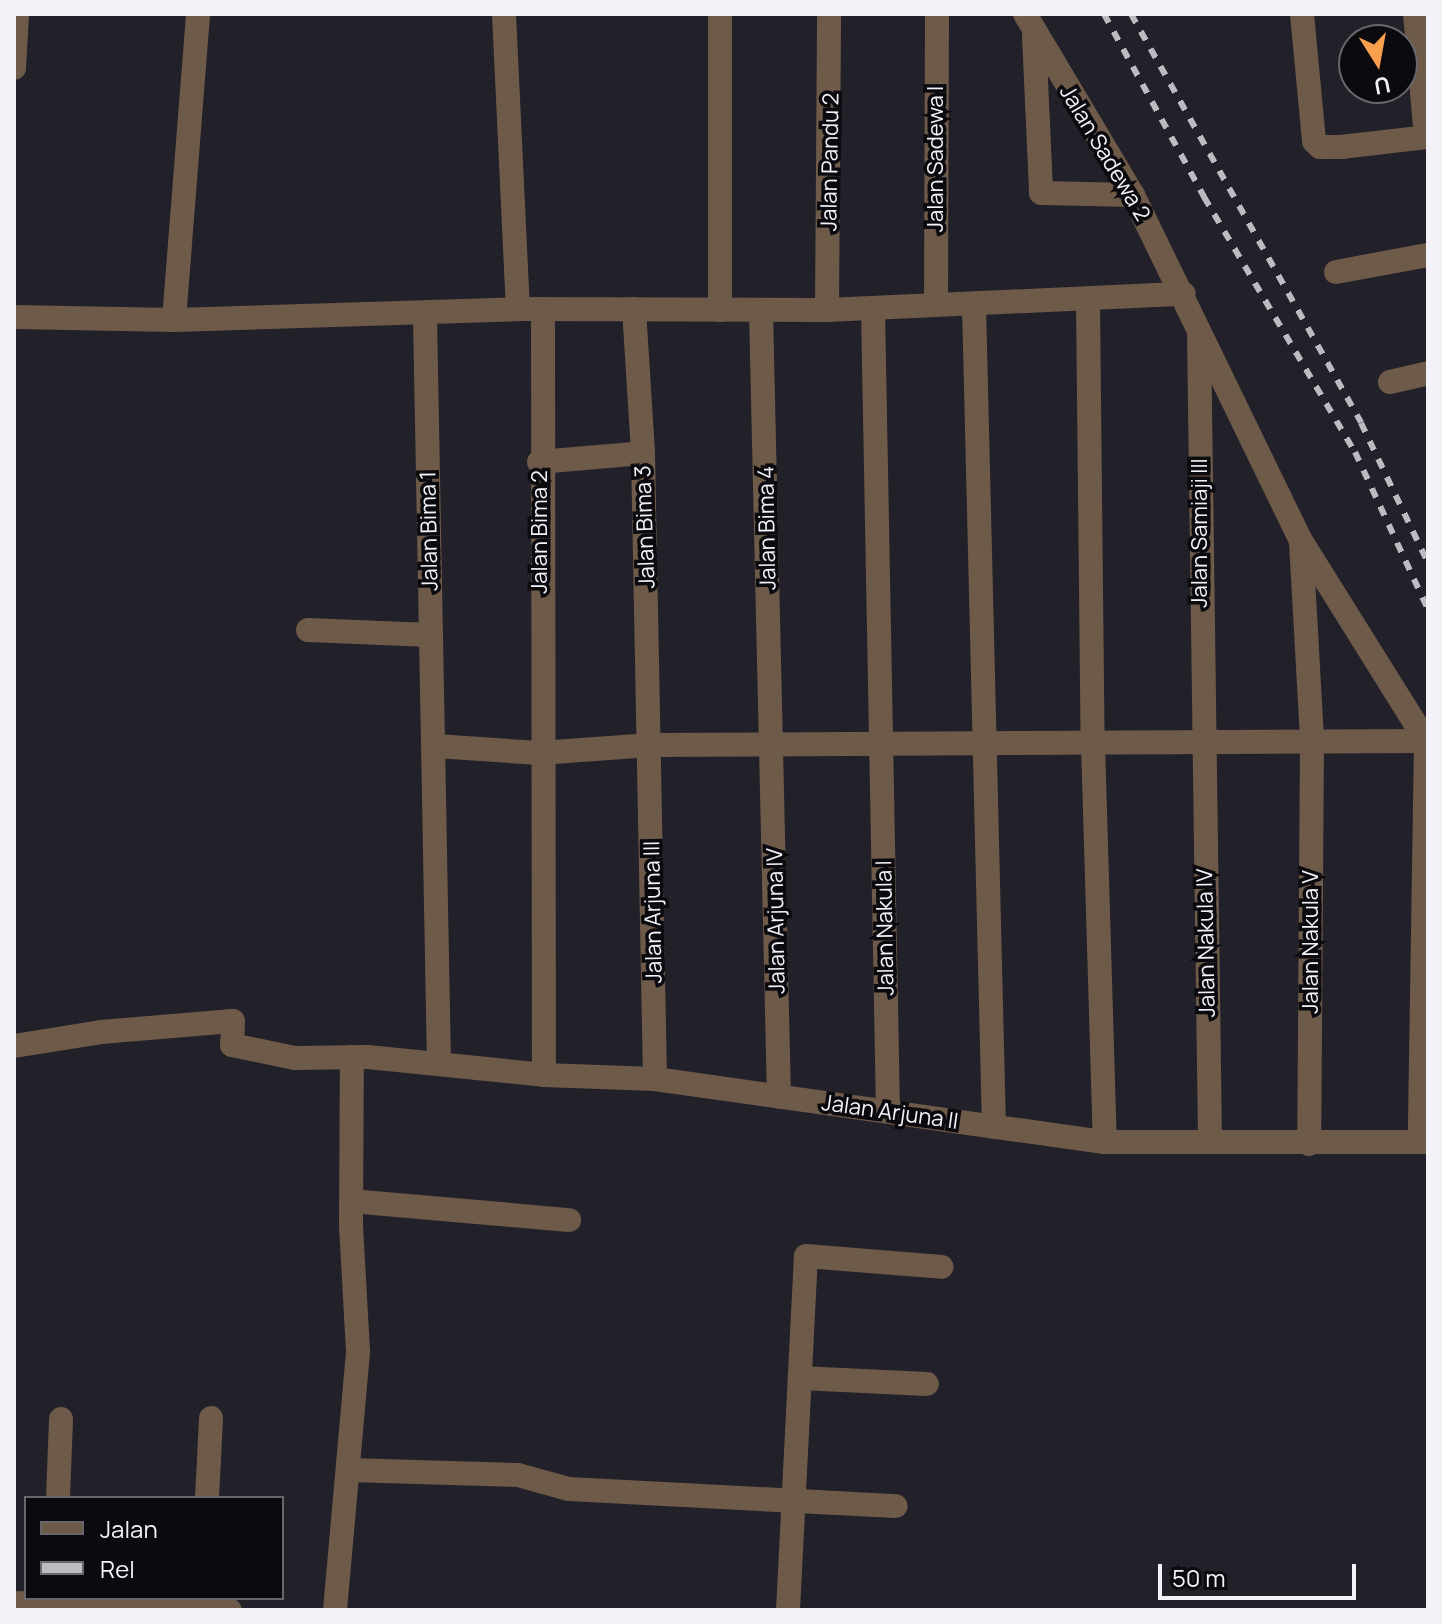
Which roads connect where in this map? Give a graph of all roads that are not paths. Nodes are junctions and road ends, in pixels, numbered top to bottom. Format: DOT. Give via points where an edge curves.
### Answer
graph roads {
  1 [pos="17,14"];
  2 [pos="198,14"];
  3 [pos="504,14"];
  4 [pos="720,14"];
  5 [pos="829,14"];
  6 [pos="937,14"];
  7 [pos="1302,14"];
  8 [pos="1420,20"];
  9 [pos="1029,25"];
  10 [pos="14,68"];
  11 [pos="1427,137"];
  12 [pos="1133,195"];
  13 [pos="1428,255"];
  14 [pos="1336,272"];
  15 [pos="1184,294"];
  16 [pos="1088,302"];
  17 [pos="936,304"];
  18 [pos="974,305"];
  19 [pos="634,309"];
  20 [pos="873,309"];
  21 [pos="530,310"];
  22 [pos="720,310"];
  23 [pos="827,310"];
  24 [pos="761,311"];
  25 [pos="425,316"];
  26 [pos="14,317"];
  27 [pos="174,320"];
  28 [pos="1199,322"];
  29 [pos="1428,373"];
  30 [pos="1390,382"];
  31 [pos="643,453"];
  32 [pos="539,462"];
  33 [pos="1300,539"];
  34 [pos="308,630"];
  35 [pos="431,635"];
  36 [pos="1312,741"];
  37 [pos="1426,741"];
  38 [pos="1201,743"];
  39 [pos="772,744"];
  40 [pos="1093,744"];
  41 [pos="651,745"];
  42 [pos="436,746"];
  43 [pos="882,746"];
  44 [pos="986,747"];
  45 [pos="540,753"];
  46 [pos="14,1046"];
  47 [pos="352,1057"];
  48 [pos="439,1064"];
  49 [pos="544,1075"];
  50 [pos="655,1079"];
  51 [pos="779,1097"];
  52 [pos="888,1111"];
  53 [pos="994,1127"];
  54 [pos="1105,1142"];
  55 [pos="1210,1142"];
  56 [pos="1424,1142"];
  57 [pos="1309,1144"];
  58 [pos="351,1201"];
  59 [pos="569,1220"];
  60 [pos="942,1267"];
  61 [pos="800,1378"];
  62 [pos="927,1384"];
  63 [pos="211,1418"];
  64 [pos="61,1419"];
  65 [pos="348,1470"];
  66 [pos="58,1496"];
  67 [pos="207,1496"];
  68 [pos="794,1501"];
  69 [pos="896,1506"];
  70 [pos="14,1603"];
  71 [pos="54,1604"];
  72 [pos="201,1605"];
  73 [pos="230,1610"];
  74 [pos="335,1610"];
  75 [pos="788,1610"];
  1 -- 10 [label="street"];
  2 -- 27 [label="street"];
  3 -- 21 [label="street, Jalan Bima 2"];
  4 -- 22 [label="street"];
  5 -- 23 [label="street, Jalan Pandu 2"];
  6 -- 17 [label="street, Jalan Sadewa I"];
  7 -- 11 [label="street" via="1314,141 1320,147"];
  8 -- 11 [label="street"];
  9 -- 12 [label="street, Jalan Sadewa 2"];
  9 -- 12 [label="street" via="1041,193"];
  12 -- 15 [label="street, Jalan Sadewa 2"];
  13 -- 14 [label="street"];
  15 -- 16 [label="street"];
  15 -- 28 [label="street, Jalan Sadewa 2"];
  16 -- 18 [label="street"];
  16 -- 40 [label="street"];
  17 -- 18 [label="street"];
  17 -- 20 [label="street"];
  18 -- 44 [label="street"];
  19 -- 21 [label="street"];
  19 -- 22 [label="street"];
  19 -- 31 [label="street, Jalan Bima 3"];
  20 -- 23 [label="street"];
  20 -- 43 [label="street, Jalan Nakula I"];
  21 -- 25 [label="street"];
  21 -- 32 [label="street, Jalan Bima 2"];
  22 -- 24 [label="street"];
  23 -- 24 [label="street"];
  24 -- 39 [label="street, Jalan Bima 4"];
  25 -- 27 [label="street"];
  25 -- 35 [label="street, Jalan Bima 1"];
  26 -- 27 [label="street"];
  28 -- 33 [label="street, Jalan Sadewa 2"];
  28 -- 38 [label="street, Jalan Samiaji III"];
  29 -- 30 [label="street"];
  31 -- 32 [label="street"];
  31 -- 41 [label="street, Jalan Bima 3"];
  32 -- 45 [label="street, Jalan Bima 2"];
  33 -- 36 [label="street, Jalan Nakula V"];
  33 -- 37 [label="street"];
  34 -- 35 [label="street"];
  35 -- 42 [label="street, Jalan Bima 1"];
  36 -- 37 [label="street"];
  36 -- 38 [label="street"];
  36 -- 57 [label="street, Jalan Nakula V"];
  37 -- 56 [label="street"];
  38 -- 40 [label="street"];
  38 -- 55 [label="street, Jalan Nakula IV"];
  39 -- 41 [label="street"];
  39 -- 43 [label="street"];
  39 -- 51 [label="street, Jalan Arjuna IV"];
  40 -- 44 [label="street"];
  40 -- 54 [label="street"];
  41 -- 45 [label="street"];
  41 -- 50 [label="street, Jalan Arjuna III"];
  42 -- 45 [label="street"];
  42 -- 48 [label="street, Jalan Bima 1"];
  43 -- 44 [label="street"];
  43 -- 52 [label="street, Jalan Nakula I"];
  44 -- 53 [label="street"];
  45 -- 49 [label="street, Jalan Bima 2"];
  46 -- 47 [label="street, Jalan Arjuna II" via="101,1032 233,1021 232,1045 295,1058"];
  47 -- 48 [label="street, Jalan Arjuna II"];
  47 -- 58 [label="street"];
  48 -- 49 [label="street, Jalan Arjuna II"];
  49 -- 50 [label="street, Jalan Arjuna II"];
  50 -- 51 [label="street, Jalan Arjuna II"];
  51 -- 52 [label="street, Jalan Arjuna II"];
  52 -- 53 [label="street, Jalan Arjuna II"];
  53 -- 54 [label="street, Jalan Arjuna II"];
  54 -- 55 [label="street, Jalan Arjuna II"];
  55 -- 57 [label="street, Jalan Arjuna II"];
  56 -- 57 [label="street, Jalan Arjuna II"];
  58 -- 59 [label="street"];
  58 -- 65 [label="street" via="358,1351"];
  60 -- 61 [label="street" via="806,1256"];
  61 -- 62 [label="street"];
  61 -- 68 [label="street"];
  63 -- 67 [label="street"];
  64 -- 66 [label="street"];
  65 -- 68 [label="street" via="518,1475 569,1489"];
  65 -- 74 [label="street"];
  68 -- 69 [label="street"];
  68 -- 75 [label="street"];
  70 -- 71 [label="street"];
  71 -- 72 [label="street"];
  72 -- 73 [label="street"];
}
